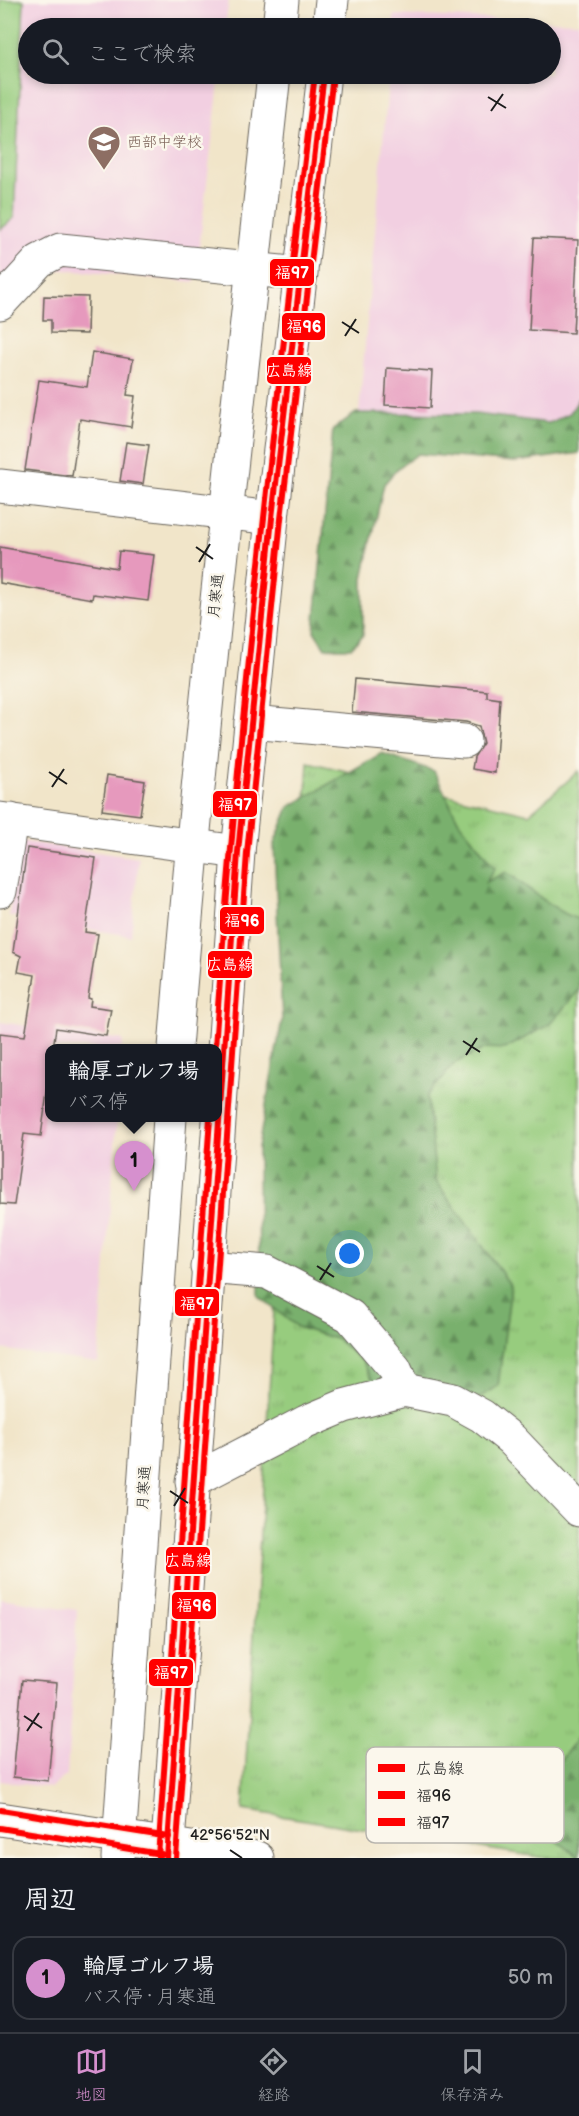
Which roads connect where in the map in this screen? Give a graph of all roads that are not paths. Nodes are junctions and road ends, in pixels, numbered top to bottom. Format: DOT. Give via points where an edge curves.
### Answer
graph roads {
  1 [pos="282,0"];
  2 [pos="332,0"];
  3 [pos="280,18"];
  4 [pos="330,18"];
  5 [pos="273,84"];
  6 [pos="323,84"];
  7 [pos="252,269"];
  8 [pos="301,274"];
  9 [pos="0,303"];
  10 [pos="0,486"];
  11 [pos="225,514"];
  12 [pos="272,518"];
  13 [pos="251,722"];
  14 [pos="464,741"];
  15 [pos="5,819"];
  16 [pos="191,846"];
  17 [pos="238,852"];
  18 [pos="0,891"];
  19 [pos="175,1044"];
  20 [pos="222,1066"];
  21 [pos="170,1122"];
  22 [pos="218,1122"];
  23 [pos="207,1267"];
  24 [pos="404,1390"];
  25 [pos="192,1482"];
  26 [pos="579,1510"];
  27 [pos="0,1819"];
  28 [pos="119,1848"];
  29 [pos="167,1852"];
  30 [pos="257,1858"];
  1 -- 3 [label="main road"];
  2 -- 4 [label="main road"];
  5 -- 7 [label="main road, 月寒通"];
  6 -- 8 [label="main road"];
  7 -- 8 [label="main road"];
  7 -- 9 [label="main road" via="60,250 39,261"];
  7 -- 11 [label="main road, 月寒通"];
  8 -- 12 [label="main road"];
  10 -- 11 [label="main road"];
  11 -- 12 [label="main road"];
  11 -- 16 [label="main road, 月寒通"];
  12 -- 13 [label="main road"];
  13 -- 14 [label="main road"];
  13 -- 17 [label="main road"];
  15 -- 16 [label="main road"];
  15 -- 18 [label="main road"];
  16 -- 17 [label="main road"];
  16 -- 19 [label="main road, 月寒通"];
  17 -- 20 [label="main road"];
  21 -- 28 [label="main road, 月寒通"];
  22 -- 23 [label="main road"];
  23 -- 24 [label="main road" via="267,1272 350,1316 395,1369"];
  23 -- 25 [label="main road"];
  24 -- 25 [label="main road" via="344,1406 306,1422"];
  24 -- 26 [label="main road" via="453,1400 482,1416 511,1439"];
  25 -- 29 [label="main road"];
  27 -- 28 [label="main road"];
  28 -- 29 [label="main road"];
  29 -- 30 [label="main road"];
}
